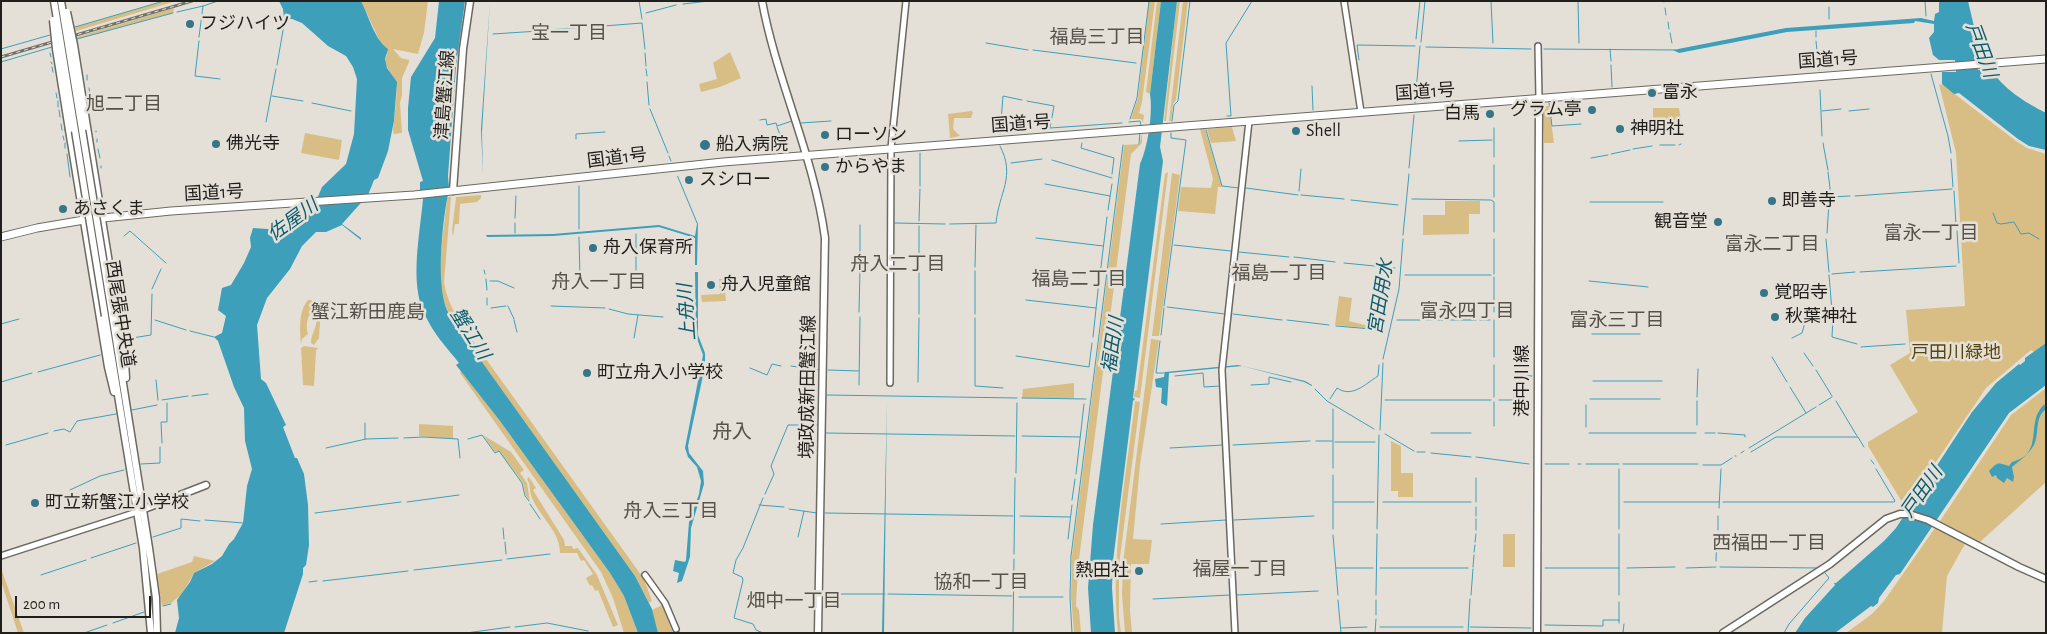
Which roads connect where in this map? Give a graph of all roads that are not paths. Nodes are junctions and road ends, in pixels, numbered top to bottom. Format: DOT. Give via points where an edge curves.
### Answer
graph roads {
  1 [pos="54,1"];
  2 [pos="62,1"];
  3 [pos="470,1"];
  4 [pos="762,1"];
  5 [pos="906,1"];
  6 [pos="1344,1"];
  7 [pos="1538,46"];
  8 [pos="2046,59"];
  9 [pos="1539,99"];
  10 [pos="1361,112"];
  11 [pos="1249,121"];
  12 [pos="891,148"];
  13 [pos="807,155"];
  14 [pos="453,191"];
  15 [pos="102,218"];
  16 [pos="84,220"];
  17 [pos="1,237"];
  18 [pos="108,315"];
  19 [pos="890,383"];
  20 [pos="124,410"];
  21 [pos="206,485"];
  22 [pos="140,511"];
  23 [pos="1,556"];
  24 [pos="645,575"];
  25 [pos="2046,579"];
  26 [pos="676,629"];
  27 [pos="151,633"];
  28 [pos="157,633"];
  29 [pos="818,633"];
  30 [pos="1235,633"];
  31 [pos="1537,633"];
  32 [pos="1722,633"];
  1 -- 16 [label="main road, bridge" via="56,49"];
  1 -- 18 [label="main road, 西尾張中央道, bridge"];
  2 -- 15 [label="main road, bridge" via="74,45"];
  2 -- 18 [label="main road, 西尾張中央道, bridge"];
  3 -- 14 [label="main road, 津島蟹江線" via="463,49"];
  4 -- 13 [label="main road, 境政成新田蟹江線" via="776,58"];
  5 -- 12 [label="street"];
  6 -- 10 [label="street"];
  7 -- 9 [label="street"];
  8 -- 9 [label="highway, 国道1号"];
  9 -- 10 [label="highway, 国道1号"];
  9 -- 31 [label="main road, 港中川線"];
  10 -- 11 [label="highway, 国道1号"];
  11 -- 12 [label="highway, 国道1号"];
  11 -- 30 [label="street" via="1222,367"];
  12 -- 13 [label="highway, 国道1号"];
  12 -- 19 [label="street"];
  13 -- 14 [label="highway, 国道1号"];
  13 -- 29 [label="main road, 境政成新田蟹江線" via="825,238"];
  14 -- 15 [label="highway, 国道1号" via="212,207"];
  15 -- 16 [label="highway, 国道1号"];
  15 -- 20 [label="main road" via="125,362"];
  16 -- 17 [label="highway, 国道1号"];
  16 -- 20 [label="main road" via="108,367"];
  18 -- 20 [label="main road, 西尾張中央道"];
  20 -- 22 [label="main road, 西尾張中央道"];
  21 -- 22 [label="main road"];
  22 -- 23 [label="street"];
  22 -- 27 [label="main road, 西尾張中央道"];
  22 -- 28 [label="main road, 西尾張中央道" via="153,573"];
  24 -- 26 [label="street" via="665,603"];
  25 -- 32 [label="main road" via="1921,517 1900,514 1886,519 1830,564"];
}
